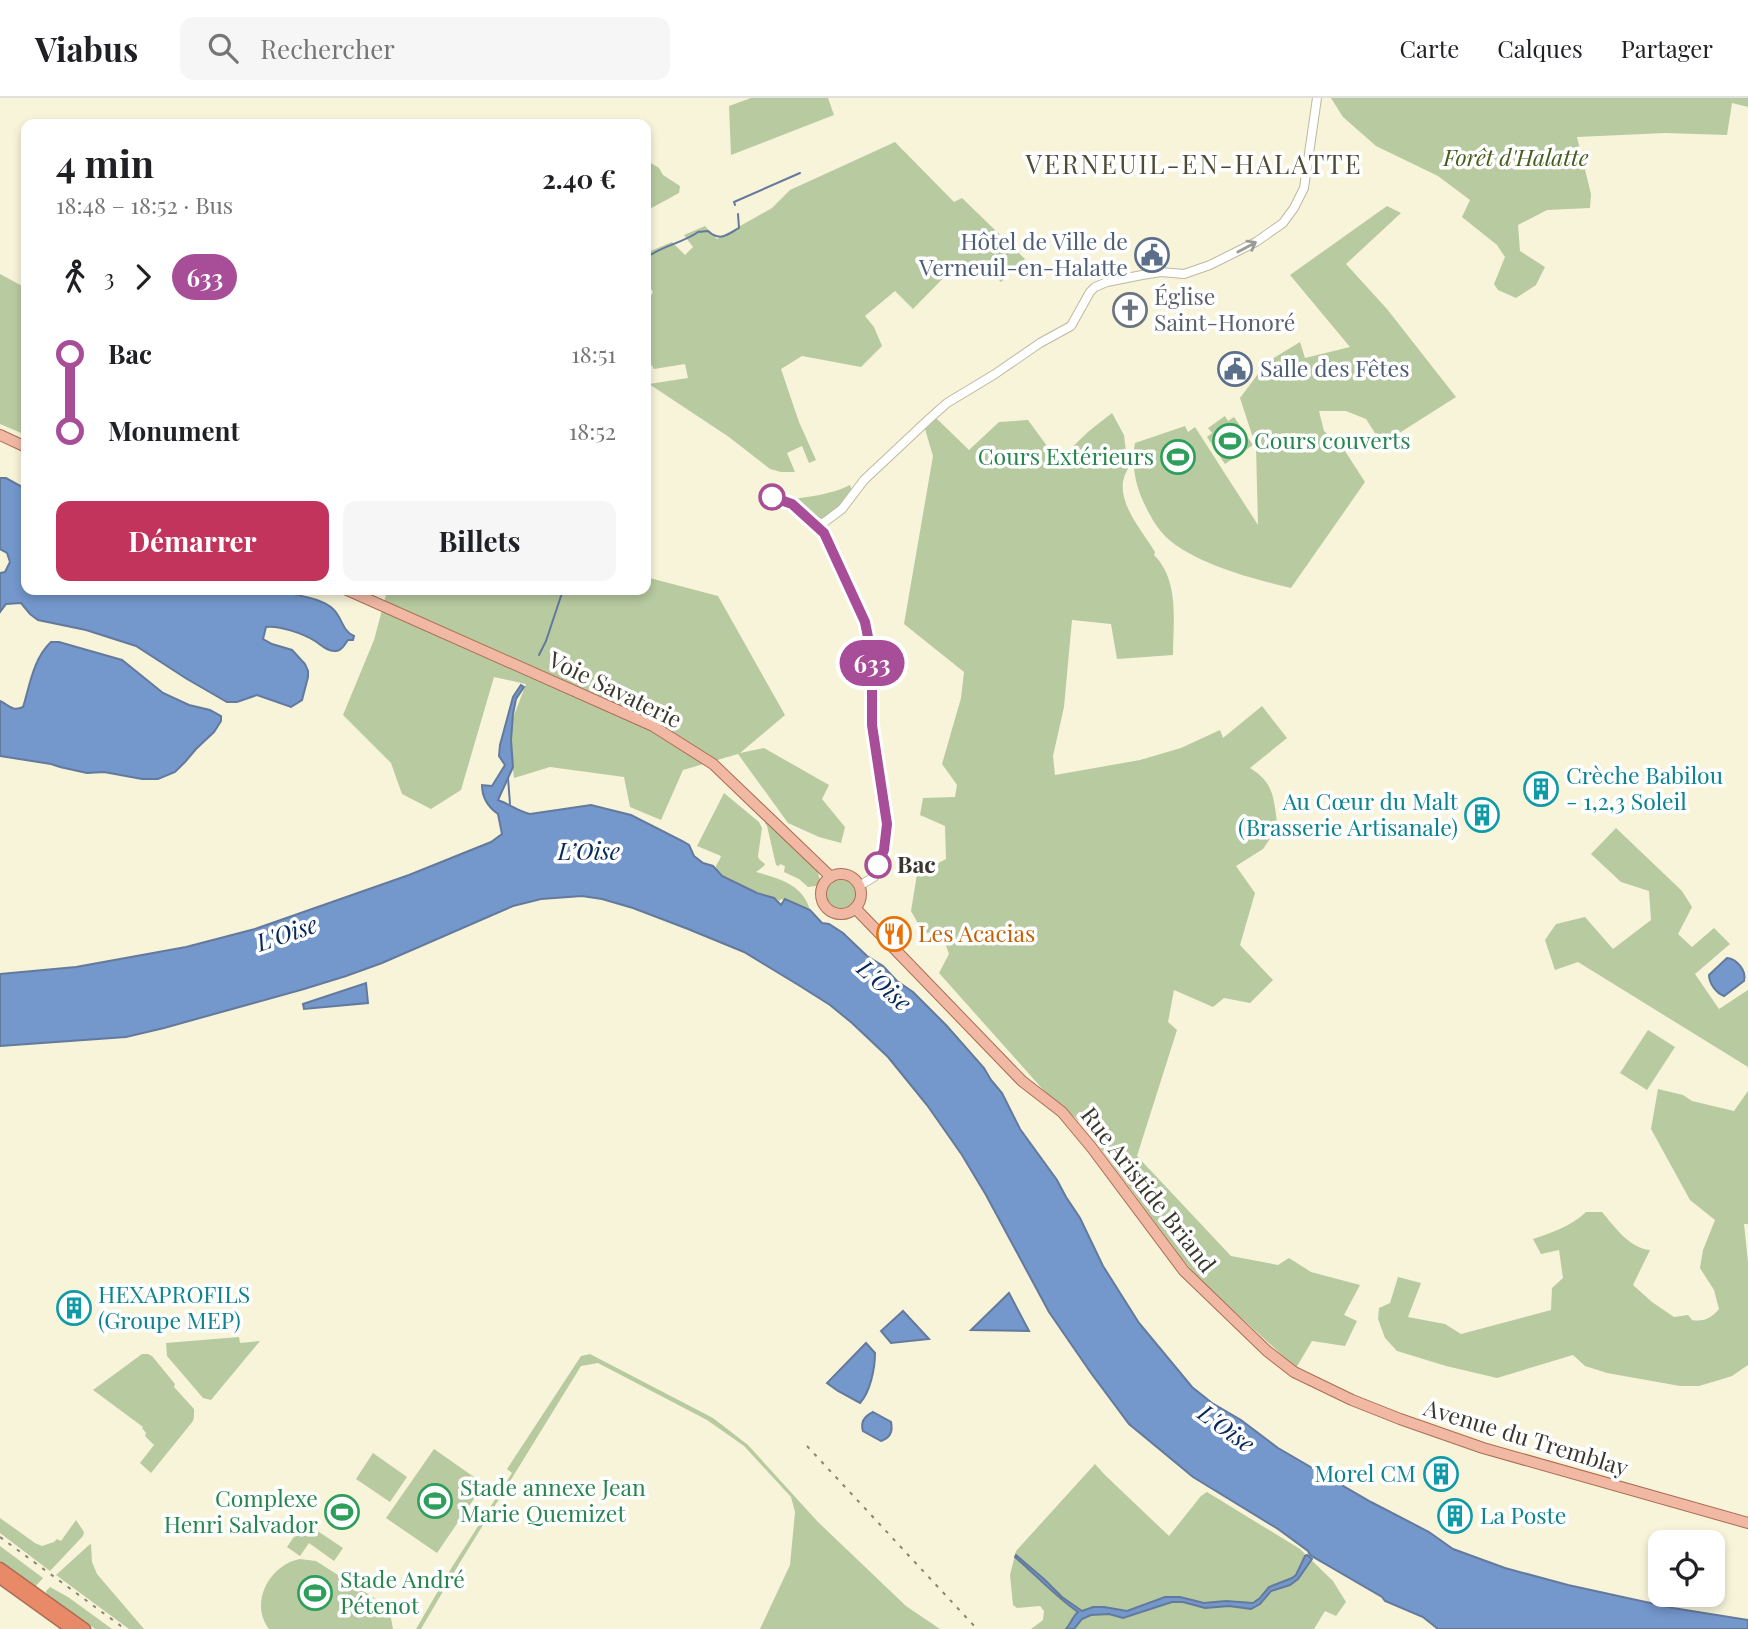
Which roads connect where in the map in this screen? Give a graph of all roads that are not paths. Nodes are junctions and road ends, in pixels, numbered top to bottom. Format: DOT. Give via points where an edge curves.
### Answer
graph roads {
  1 [pos="1317,101"];
  2 [pos="0,435"];
  3 [pos="21,445"];
  4 [pos="358,595"];
  5 [pos="831,877"];
  6 [pos="859,886"];
  7 [pos="855,908"];
  8 [pos="1333,1391"];
  9 [pos="1748,1523"];
  10 [pos="0,1568"];
  11 [pos="0,1578"];
  12 [pos="71,1629"];
  13 [pos="85,1629"];
  6 -- 1 [label="street, one-way" via="874,877 887,824 872,725 872,657 865,622 818,527 842,509 864,481 929,419 1071,326 1090,292 1100,284 1161,272 1184,274 1227,258 1283,223 1304,188"];
  2 -- 3 [label="main road"];
  4 -- 5 [label="main road, Voie Savaterie" via="653,726 713,764"];
  5 -- 6 [label="main road" via="844,875"];
  5 -- 7 [label="main road" via="823,886 824,903 838,914"];
  6 -- 7 [label="main road"];
  7 -- 8 [label="main road, Rue Aristide Briand" via="1022,1081 1062,1112 1184,1271 1267,1351 1294,1372"];
  8 -- 9 [label="main road, Avenue du Tremblay" via="1499,1459"];
  10 -- 13 [label="highway"];
  11 -- 12 [label="highway"];
}
